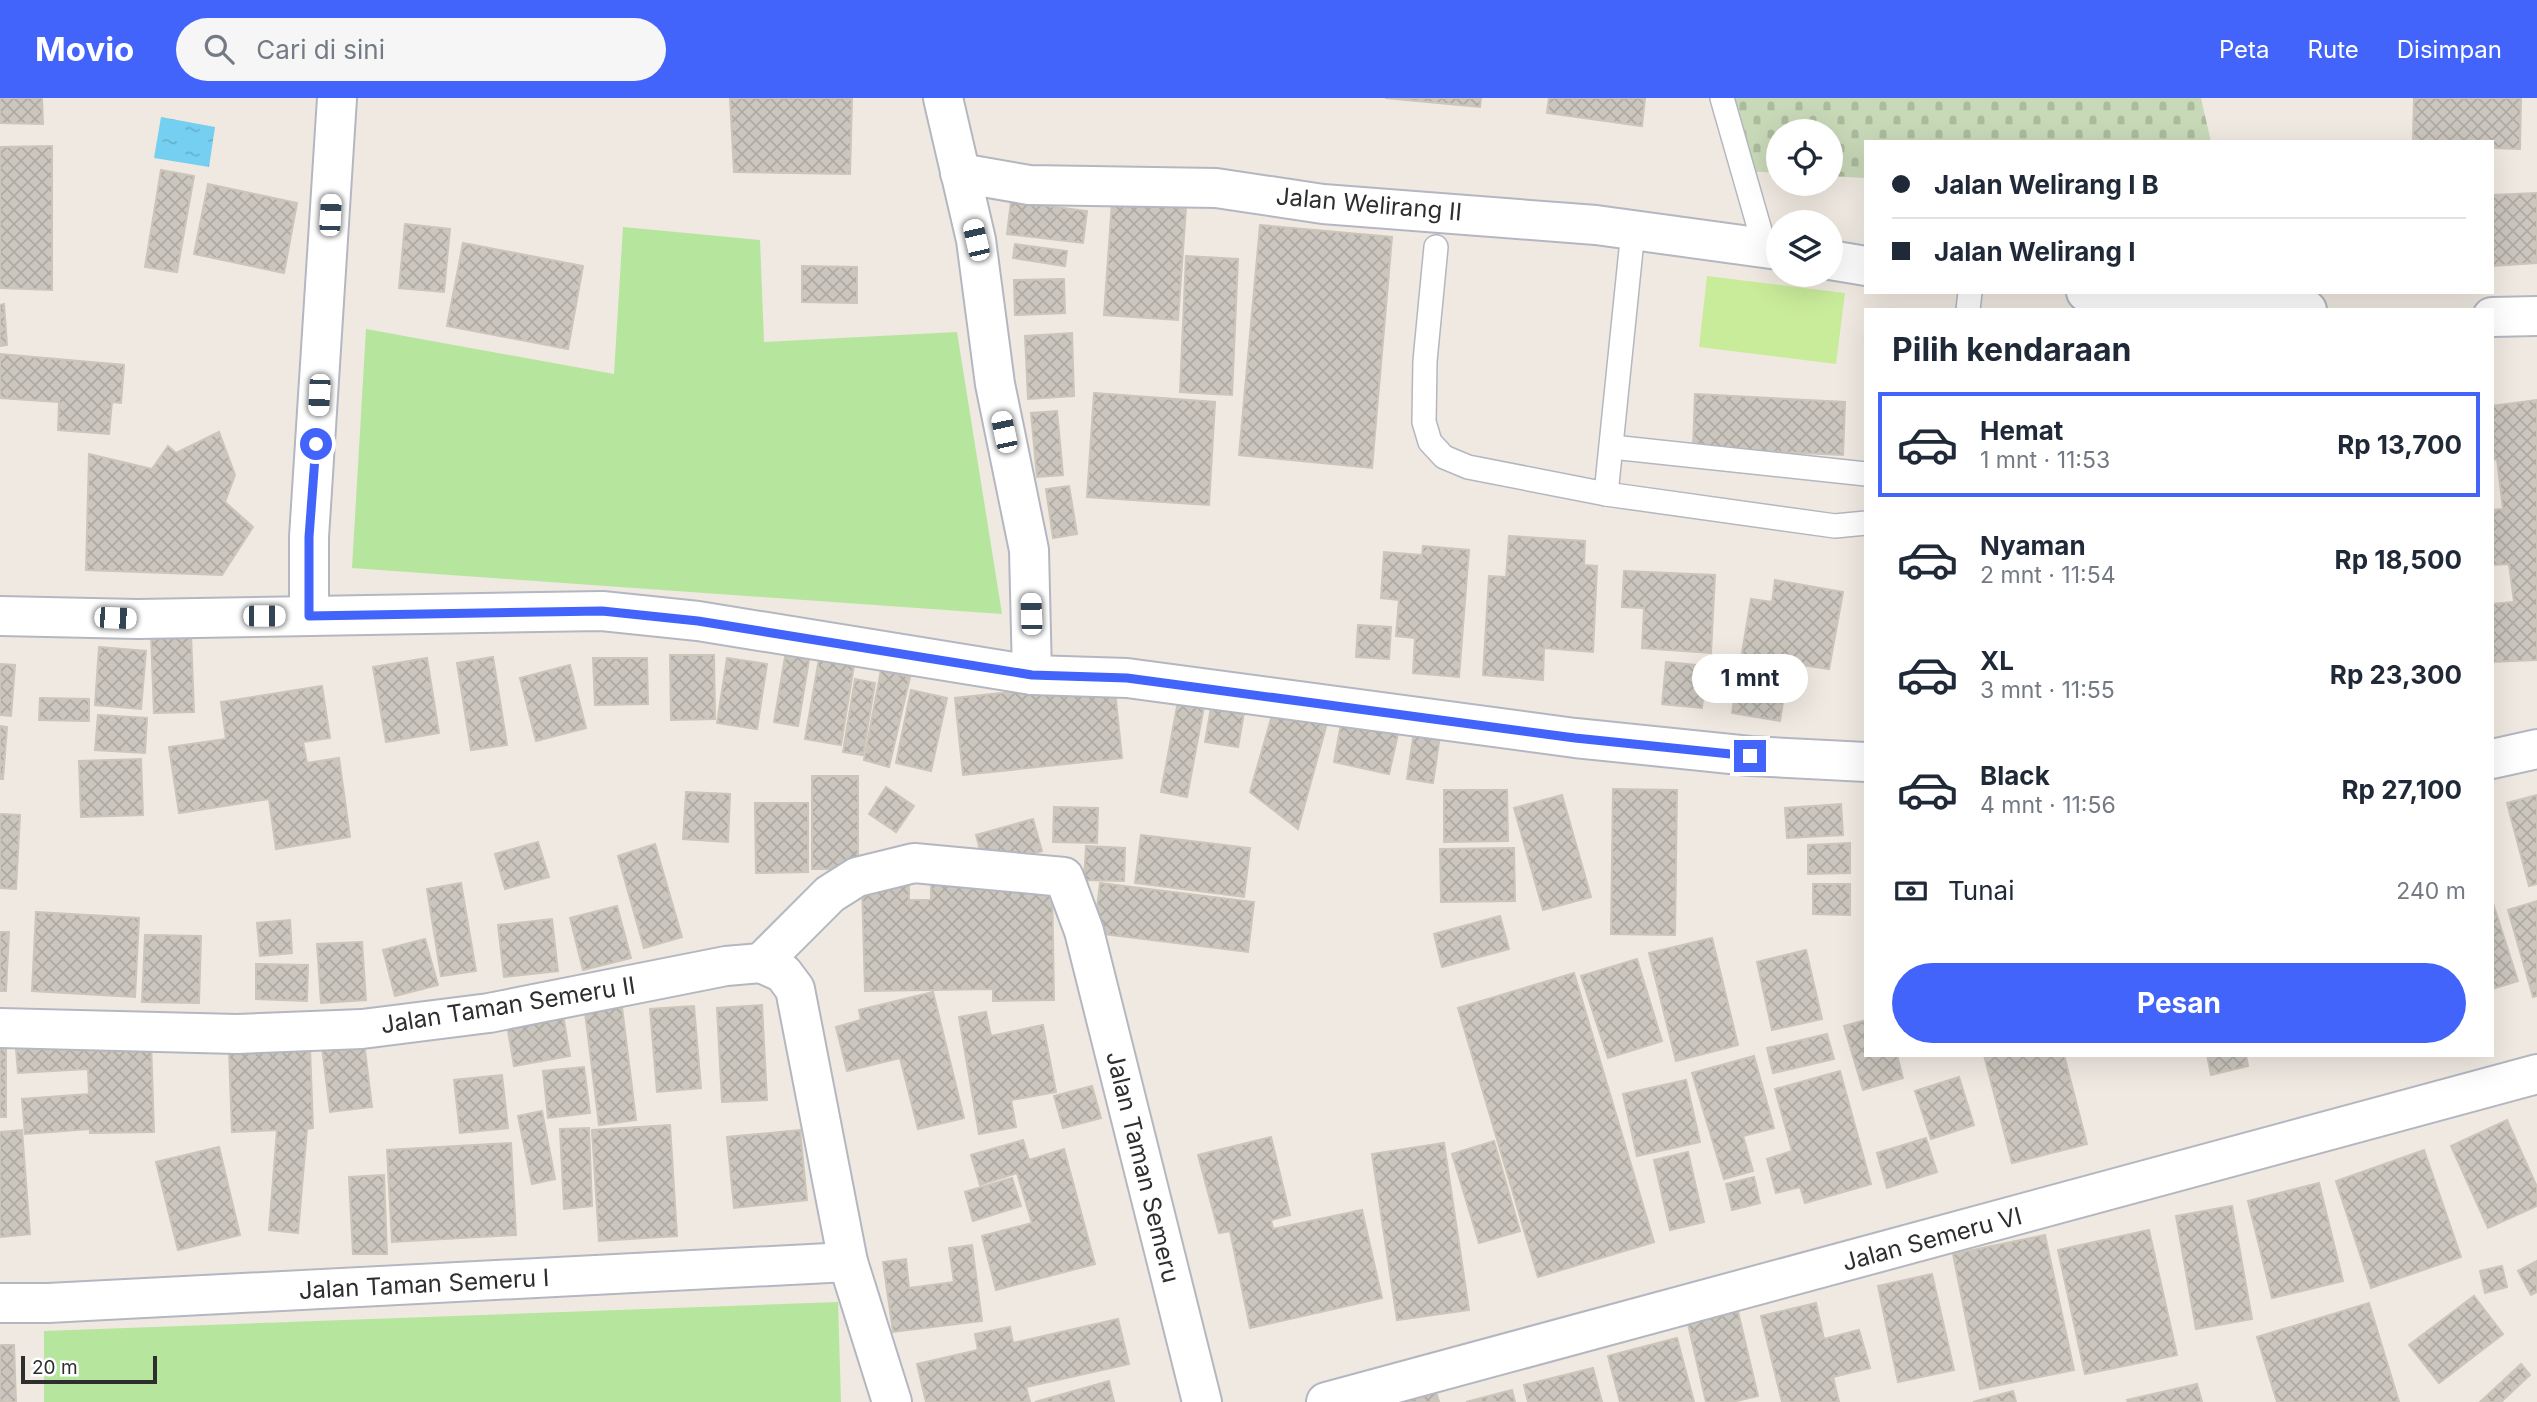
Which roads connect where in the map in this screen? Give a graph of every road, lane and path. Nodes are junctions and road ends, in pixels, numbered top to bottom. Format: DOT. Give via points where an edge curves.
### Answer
graph roads {
  1 [pos="337,98"];
  2 [pos="943,98"];
  3 [pos="1722,98"];
  4 [pos="960,173"];
  5 [pos="1633,230"];
  6 [pos="1766,231"];
  7 [pos="1436,247"];
  8 [pos="1766,248"];
  9 [pos="1843,262"];
  10 [pos="1864,266"];
  11 [pos="2102,294"];
  12 [pos="2199,306"];
  13 [pos="2253,308"];
  14 [pos="2537,316"];
  15 [pos="2494,317"];
  16 [pos="1612,447"];
  17 [pos="1864,474"];
  18 [pos="1606,494"];
  19 [pos="1864,523"];
  20 [pos="0,616"];
  21 [pos="309,616"];
  22 [pos="1032,675"];
  23 [pos="2537,749"];
  24 [pos="2494,759"];
  25 [pos="1864,762"];
  26 [pos="761,963"];
  27 [pos="0,1028"];
  28 [pos="2537,1074"];
  29 [pos="848,1262"];
  30 [pos="0,1303"];
  31 [pos="892,1402"];
  32 [pos="1202,1402"];
  33 [pos="1326,1402"];
  1 -- 21 [label="street" via="309,537"];
  2 -- 4 [label="street"];
  3 -- 6 [label="lane"];
  4 -- 5 [label="street, Jalan Welirang II" via="1029,185 1216,188 1323,204 1513,216"];
  4 -- 22 [label="street" via="976,240 995,384 1029,550"];
  5 -- 8 [label="street, Jalan Welirang II"];
  5 -- 16 [label="lane"];
  7 -- 18 [label="lane" via="1425,361 1424,422 1430,442 1444,457 1468,467"];
  9 -- 10 [label="street"];
  11 -- 12 [label="street"];
  12 -- 13 [label="street"];
  14 -- 15 [label="street"];
  16 -- 17 [label="lane"];
  16 -- 18 [label="lane"];
  18 -- 19 [label="lane" via="1835,526"];
  20 -- 21 [label="street"];
  21 -- 22 [label="street" via="602,611 698,621"];
  22 -- 25 [label="street" via="1127,678 1575,738 1750,756"];
  23 -- 24 [label="street"];
  26 -- 27 [label="street, Jalan Taman Semeru II" via="489,1013 362,1029 237,1034"];
  26 -- 29 [label="street" via="783,973 795,989"];
  26 -- 32 [label="street, Jalan Taman Semeru" via="830,894 857,877 915,863 1064,877 1084,932"];
  28 -- 33 [label="street, Jalan Semeru VI"];
  29 -- 30 [label="street, Jalan Taman Semeru I"];
  29 -- 31 [label="street"];
}
